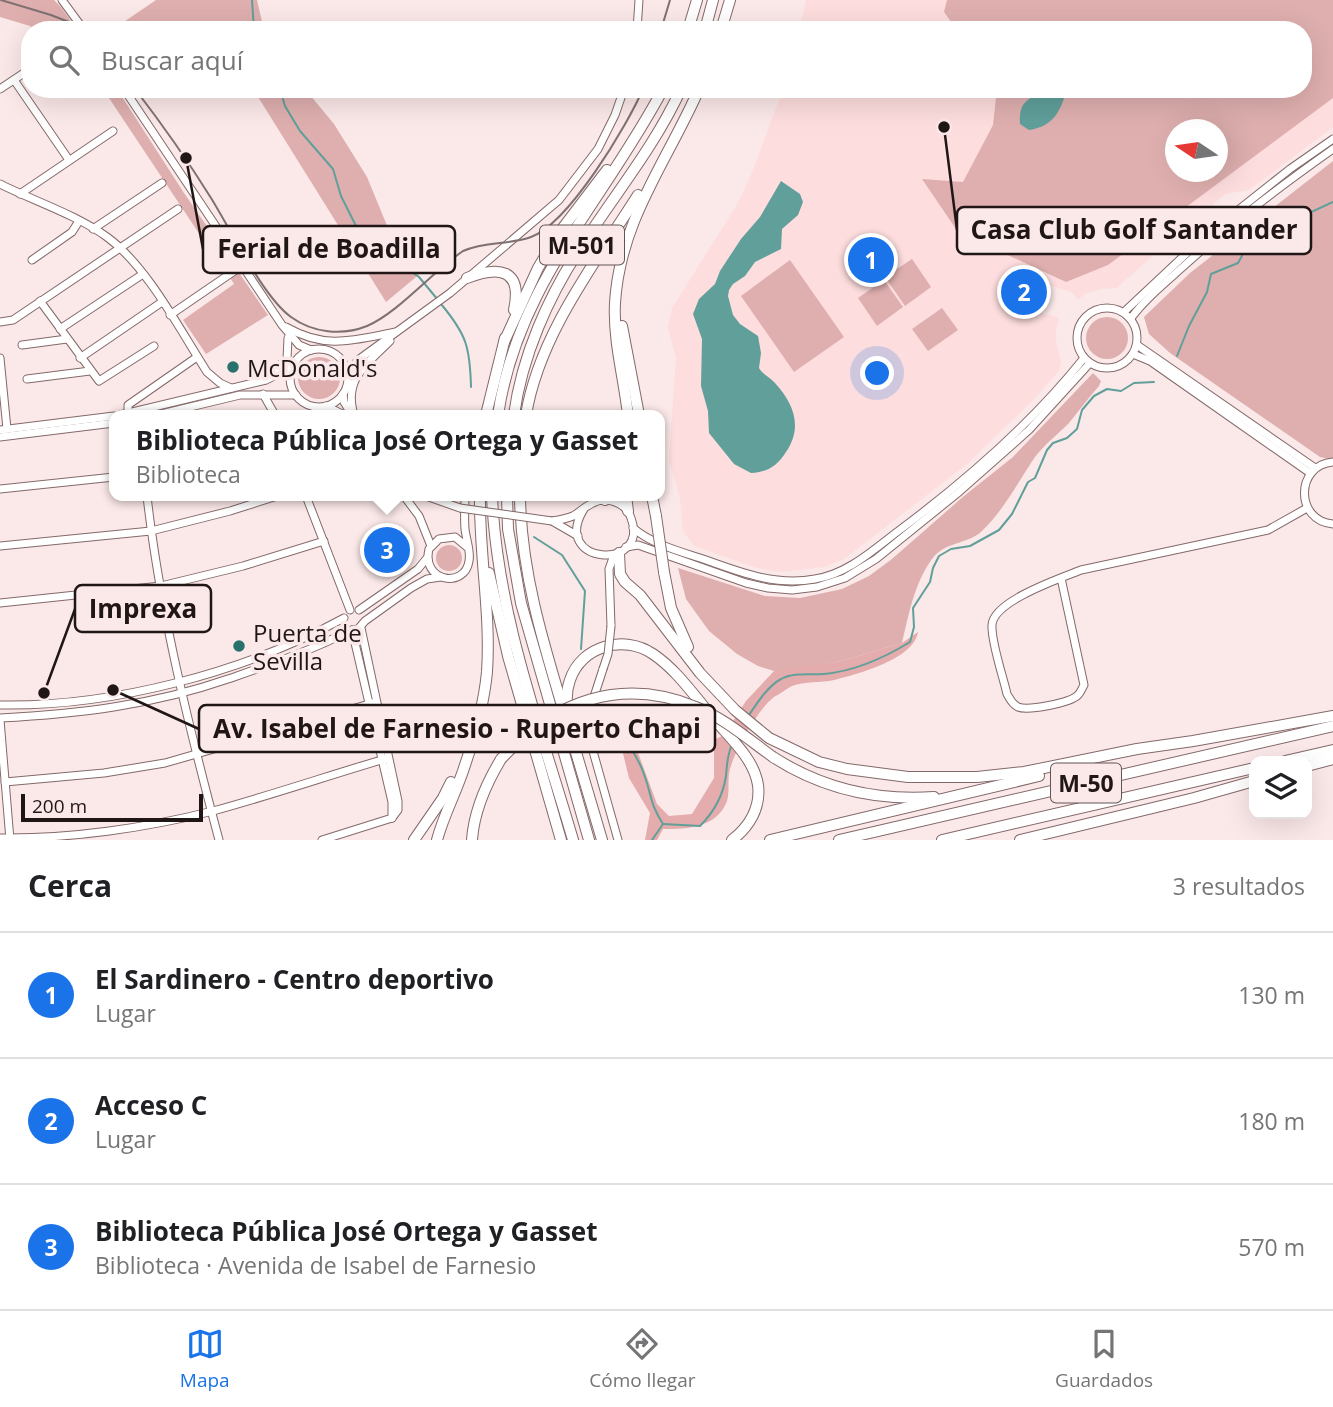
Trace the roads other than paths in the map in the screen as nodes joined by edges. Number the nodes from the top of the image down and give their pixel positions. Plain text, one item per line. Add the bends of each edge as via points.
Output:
1 (639, 0) edge
2 (698, 0) edge
3 (713, 0) edge
4 (730, 0) edge
5 (65, 1) edge
6 (78, 21) edge
7 (638, 21) edge
8 (691, 21) edge
9 (707, 21) edge
10 (724, 21) edge
11 (21, 75) edge
12 (14, 79) junction
13 (0, 89) edge
14 (21, 89) edge
15 (27, 98) edge
16 (130, 98) edge
17 (621, 98) edge
18 (658, 98) edge
19 (676, 98) edge
20 (694, 98) edge
21 (113, 131) dead end
22 (1333, 139) edge
23 (669, 147) junction
24 (629, 148) junction
25 (1333, 149) edge
26 (69, 160) junction
27 (162, 183) dead end
28 (0, 184) edge
29 (20, 194) junction
30 (178, 209) dead end
31 (79, 221) junction
32 (93, 229) junction
33 (121, 248) junction
34 (32, 260) dead end
35 (243, 265) junction
36 (620, 267) junction
37 (143, 274) junction
38 (467, 278) junction
39 (40, 301) junction
40 (162, 302) junction
41 (1124, 312) junction
42 (170, 315) junction
43 (1131, 318) junction
44 (0, 322) edge
45 (282, 325) junction
46 (60, 329) junction
47 (400, 331) junction
48 (288, 338) junction
49 (67, 339) junction
50 (504, 342) junction
51 (22, 345) dead end
52 (1137, 345) junction
53 (154, 346) dead end
54 (311, 350) junction
55 (368, 352) junction
56 (1133, 354) junction
57 (336, 355) junction
58 (197, 357) junction
59 (0, 358) edge
60 (80, 358) junction
61 (1087, 360) junction
62 (294, 364) junction
63 (90, 371) junction
64 (207, 372) junction
65 (348, 375) junction
66 (27, 379) dead end
67 (210, 381) junction
68 (255, 382) junction
69 (227, 389) junction
70 (343, 393) junction
71 (208, 394) junction
72 (263, 394) junction
73 (276, 394) junction
74 (296, 395) junction
75 (326, 406) junction
76 (126, 410) edge
77 (141, 410) edge
78 (177, 410) edge
79 (273, 410) edge
80 (274, 410) edge
81 (334, 410) edge
82 (350, 410) edge
83 (352, 410) edge
84 (487, 410) edge
85 (499, 410) edge
86 (515, 410) edge
87 (527, 410) edge
88 (627, 410) edge
89 (638, 410) edge
90 (109, 417) edge
91 (109, 424) edge
92 (3, 430) edge
93 (0, 437) edge
94 (1333, 462) edge
95 (1312, 470) junction
96 (109, 478) edge
97 (0, 489) edge
98 (148, 501) edge
99 (261, 501) edge
100 (308, 501) edge
101 (408, 501) edge
102 (440, 501) edge
103 (465, 501) edge
104 (480, 501) edge
105 (480, 501) edge
106 (492, 501) edge
107 (508, 501) edge
108 (520, 501) edge
109 (598, 501) edge
110 (613, 501) edge
111 (627, 501) edge
112 (654, 501) edge
113 (1307, 508) junction
114 (584, 509) junction
115 (628, 511) junction
116 (552, 521) junction
117 (1333, 524) edge
118 (633, 528) junction
119 (151, 531) junction
120 (578, 536) junction
121 (324, 541) junction
122 (0, 546) edge
123 (431, 546) junction
124 (467, 547) junction
125 (620, 552) junction
126 (596, 555) junction
127 (428, 557) junction
128 (441, 577) junction
129 (1061, 578) junction
130 (608, 581) junction
131 (160, 586) junction
132 (0, 603) edge
133 (354, 610) junction
134 (344, 618) junction
135 (357, 627) junction
136 (181, 682) junction
137 (712, 685) junction
138 (183, 694) junction
139 (372, 703) junction
140 (0, 705) edge
141 (1333, 716) edge
142 (0, 719) edge
143 (1333, 726) edge
144 (569, 728) junction
145 (473, 735) junction
146 (1178, 744) junction
147 (1333, 750) edge
148 (198, 755) junction
149 (1307, 756) edge
150 (385, 759) junction
151 (1333, 759) edge
152 (1312, 765) edge
153 (1249, 769) edge
154 (5, 782) junction
155 (1249, 782) edge
156 (966, 793) junction
157 (212, 811) junction
158 (0, 838) edge
159 (10, 839) edge
160 (219, 840) edge
161 (322, 840) edge
162 (414, 840) edge
163 (437, 840) edge
164 (472, 840) edge
165 (561, 840) edge
166 (573, 840) edge
167 (589, 840) edge
168 (602, 840) edge
169 (618, 840) edge
170 (732, 840) edge
171 (771, 840) edge
172 (839, 840) edge
173 (942, 840) edge
174 (1020, 840) edge

1 - 7 street
2 - 8 highway
3 - 9 highway
4 - 10 highway
5 - 6 street
11 - 12 street
12 - 13 street
12 - 14 street
15 - 26 street
16 - 35 street
17 - 38 street via 598,149 559,200
18 - 24 highway, M-501
19 - 86 highway, M-501 via 652,144 558,284 540,322
20 - 23 highway
21 - 26 street
22 - 41 street via 1203,239
23 - 36 highway via 635,215
23 - 87 highway via 556,327 538,365
24 - 50 highway via 589,191 559,233
24 - 85 highway, M-501 via 546,275 513,353
25 - 43 street via 1209,243
26 - 29 street
27 - 32 street
28 - 29 street
29 - 31 street
30 - 33 street
31 - 32 street
31 - 34 street via 72,232
32 - 33 street
33 - 37 street
33 - 39 street
35 - 42 street
35 - 45 street
36 - 88 highway via 615,304
36 - 89 highway via 621,323
37 - 40 street
37 - 46 street
38 - 47 street
38 - 50 highway via 497,270 515,285 516,299
39 - 44 street via 13,320
39 - 46 street
40 - 42 street
40 - 60 street
41 - 43 street
41 - 61 street via 1099,308 1082,320 1077,338
42 - 58 street
43 - 52 street
45 - 47 street via 303,337 331,342
45 - 48 street
45 - 54 street via 299,345
46 - 49 street
47 - 55 street
47 - 83 street via 356,376 350,397
48 - 62 street
48 - 68 street via 284,363
49 - 51 street
49 - 60 street
50 - 84 highway
52 - 56 street
52 - 95 street
53 - 63 street via 101,381
54 - 57 street via 324,349
54 - 62 street
55 - 57 street via 354,357
55 - 65 street
56 - 61 street via 1112,368
56 - 95 street
57 - 65 street
58 - 64 street
58 - 76 street
59 - 92 street
60 - 63 street
61 - 118 street via 965,477 843,571 818,579 770,580 681,552 643,537
61 - 125 street via 1029,430 876,559 845,578 817,587 768,588 638,545
62 - 68 street
62 - 74 street via 290,381
63 - 66 street
64 - 67 street
64 - 69 street
65 - 70 street
67 - 69 street
67 - 71 street
68 - 69 street
69 - 71 street
70 - 75 street
70 - 82 street
71 - 77 street
72 - 73 street
72 - 78 street via 226,397
72 - 79 street
73 - 74 street
73 - 80 street
74 - 75 street via 306,404
75 - 81 street
90 - 92 street
91 - 93 street
94 - 95 street
95 - 113 street via 1304,483
96 - 97 street
98 - 119 street
99 - 119 street
100 - 121 street
101 - 123 street
102 - 116 street, bridge
103 - 124 street
104 - 145 highway via 486,671
105 - 165 highway via 490,583
106 - 166 highway via 498,569 507,609
107 - 167 highway via 508,529 521,603
108 - 144 highway via 529,582
109 - 114 street
110 - 115 street
111 - 115 highway
112 - 137 highway, bridge via 671,608 680,634
113 - 117 street via 1319,520
113 - 129 street via 1268,530
114 - 116 street
114 - 120 street
115 - 118 street
116 - 120 street
118 - 125 street
119 - 122 street
119 - 131 street
120 - 126 street
121 - 131 street
121 - 133 street
123 - 124 street via 450,536
123 - 127 street
124 - 128 street via 467,569 458,576
125 - 126 street
125 - 130 street via 610,562
125 - 137 highway via 625,582
126 - 130 street
127 - 128 street via 432,571
127 - 133 street via 418,569
128 - 135 street via 422,582
129 - 129 street via 1030,591 993,619 1007,694 1021,708 1070,699 1079,695 1084,685
130 - 169 street, bridge via 608,654 590,709 589,737
131 - 132 street
131 - 136 street
133 - 134 street
133 - 135 street via 363,614
134 - 135 street via 345,625
134 - 136 street via 265,654
135 - 138 street via 269,665
135 - 139 street
136 - 138 street
136 - 140 street via 90,700
137 - 146 highway via 769,738 819,762 874,773 977,777
138 - 142 street via 92,712
138 - 148 street
139 - 148 street
139 - 150 street
141 - 146 highway, M-50
142 - 154 street
143 - 172 highway, M-50
144 - 168 highway
144 - 170 highway, bridge via 566,696 578,665 600,648 618,643 650,651 666,663 754,771 757,807
145 - 162 highway via 443,798
145 - 163 highway
146 - 156 highway, M-50
147 - 149 highway
148 - 154 street via 104,774
148 - 157 street
150 - 157 street
150 - 161 street via 398,801 392,818
151 - 152 highway
153 - 173 highway, M-50
154 - 159 street
155 - 174 highway
156 - 164 highway, bridge via 905,797 847,791 814,780 697,707 657,695 626,693 593,698 558,712 524,735 501,759 482,794
156 - 171 highway, M-50
157 - 159 street via 112,830
157 - 160 street
158 - 159 street

